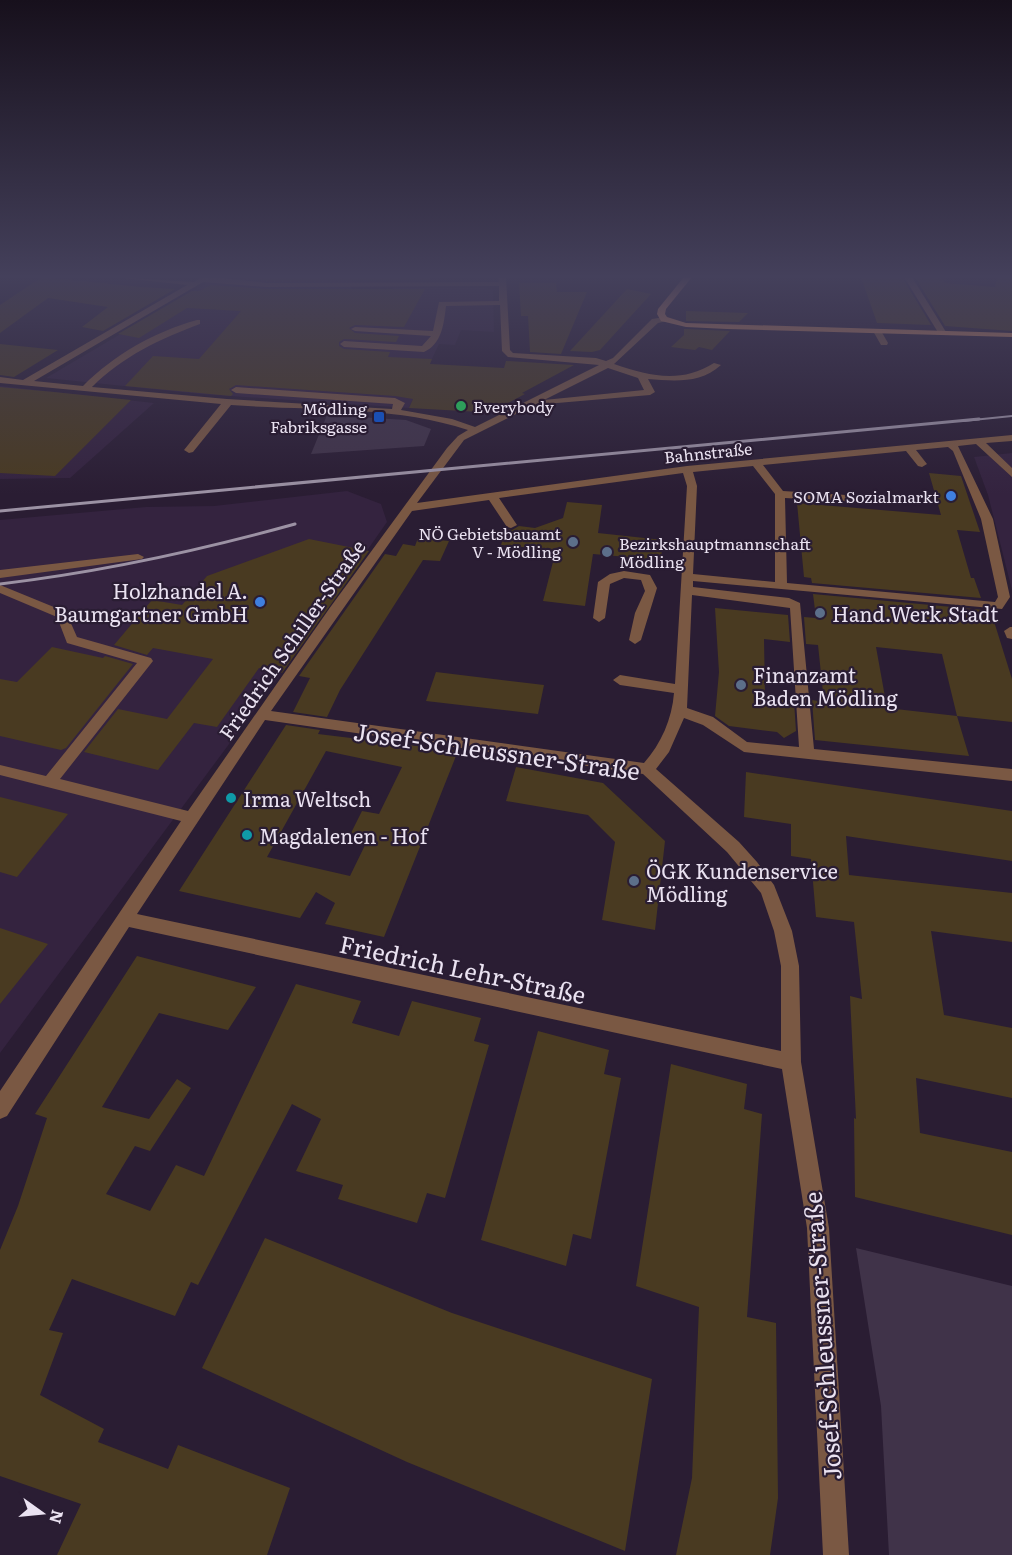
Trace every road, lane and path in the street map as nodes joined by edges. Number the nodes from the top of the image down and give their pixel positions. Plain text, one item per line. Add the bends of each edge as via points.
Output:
1 (81, 350) edge
2 (131, 350) edge
3 (508, 350) edge
4 (627, 350) edge
5 (606, 364) junction
6 (717, 365) dead end
7 (642, 376) junction
8 (0, 380) edge
9 (25, 382) junction
10 (86, 388) junction
11 (236, 390) dead end
12 (304, 394) junction
13 (228, 402) junction
14 (528, 404) junction
15 (296, 406) junction
16 (395, 413) junction
17 (476, 430) junction
18 (1012, 438) edge
19 (978, 441) junction
20 (950, 444) junction
21 (908, 447) junction
22 (189, 450) dead end
23 (756, 462) junction
24 (922, 464) dead end
25 (687, 469) junction
26 (1012, 474) edge
27 (780, 494) junction
28 (492, 495) junction
29 (893, 501) dead end
30 (408, 507) junction
31 (511, 525) dead end
32 (138, 557) dead end
33 (0, 574) edge
34 (685, 583) junction
35 (781, 586) junction
36 (0, 589) edge
37 (599, 618) dead end
38 (635, 639) dead end
39 (620, 680) dead end
40 (682, 690) junction
41 (680, 711) junction
42 (262, 715) junction
43 (807, 754) junction
44 (647, 769) junction
45 (0, 770) edge
46 (1012, 775) edge
47 (50, 782) junction
48 (192, 818) junction
49 (124, 918) junction
50 (791, 1062) junction
51 (0, 1110) edge
52 (836, 1555) edge

1 - 9 street
2 - 10 street
3 - 5 street via 517,356
4 - 5 street, Friedrich Schiller-Straße
5 - 7 street
5 - 14 street, Friedrich Schiller-Straße
6 - 7 street via 701,375 682,379
7 - 14 street via 650,392
8 - 9 street
9 - 10 street
10 - 13 street
11 - 12 street
12 - 15 street
12 - 16 street via 395,400 399,403
13 - 15 street
13 - 22 street
14 - 17 street, Friedrich Schiller-Straße
15 - 16 street
16 - 17 street via 427,416
17 - 30 street, Friedrich Schiller-Straße via 461,438
18 - 19 street, Bahnstraße
19 - 20 street, Bahnstraße
19 - 26 street
20 - 21 street, Bahnstraße
20 - 35 street via 957,450 987,519 1004,597 1001,604
21 - 23 street, Bahnstraße
21 - 24 street
23 - 25 street, Bahnstraße
23 - 27 street
25 - 28 street, Bahnstraße
25 - 34 street via 692,486
27 - 29 street
27 - 35 street
28 - 30 street, Bahnstraße
28 - 31 street
30 - 42 street, Friedrich Schiller-Straße
32 - 33 street
34 - 35 street
34 - 40 street
34 - 43 street via 796,606
36 - 47 street via 62,615 72,640 146,661
37 - 38 street via 604,582 615,575 646,578 652,588 651,597 643,608
39 - 40 street
40 - 41 street
41 - 43 street via 708,721 744,747
41 - 44 street via 662,752
42 - 44 street, Josef-Schleussner-Straße
42 - 48 street, Friedrich Schiller-Straße
43 - 46 street
44 - 50 street, Josef-Schleussner-Straße via 733,847 768,890 783,931 790,966
45 - 47 street
47 - 48 street
48 - 49 street, Friedrich Schiller-Straße
49 - 50 street, Friedrich Lehr-Straße
49 - 51 street, Friedrich Schiller-Straße
50 - 52 street, Josef-Schleussner-Straße via 818,1228

